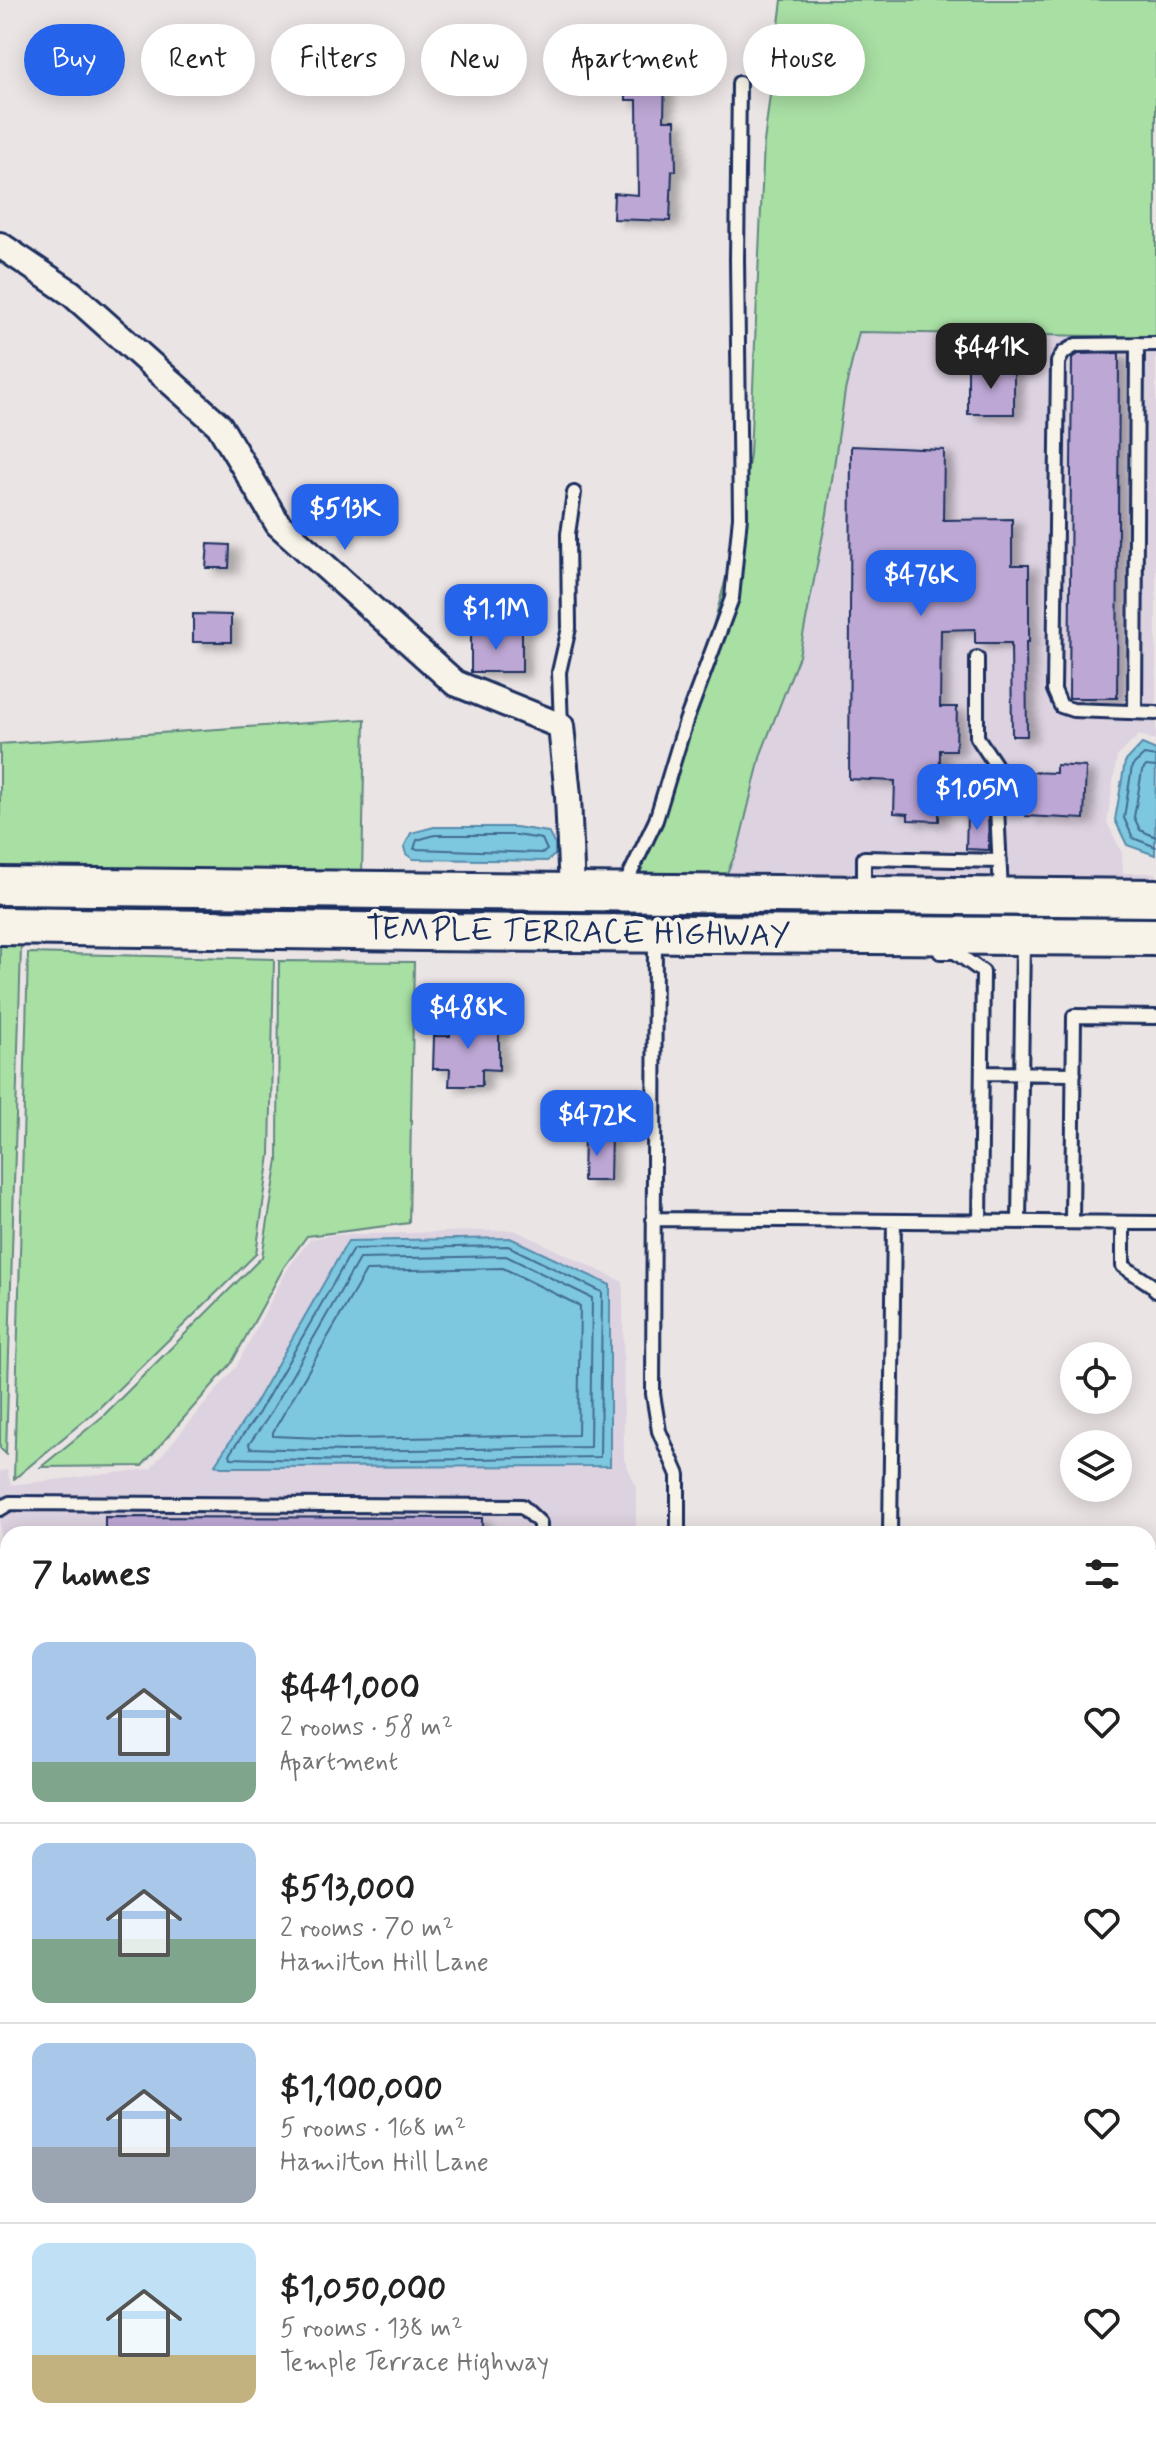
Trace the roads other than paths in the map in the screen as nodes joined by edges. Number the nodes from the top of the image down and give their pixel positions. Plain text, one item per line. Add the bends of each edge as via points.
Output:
1 (739, 83) dead end
2 (0, 245) edge
3 (1137, 344) junction
4 (1156, 344) edge
5 (574, 493) dead end
6 (977, 658) dead end
7 (1135, 712) junction
8 (1156, 713) edge
9 (561, 726) junction
10 (1000, 861) junction
11 (0, 886) edge
12 (372, 890) junction
13 (572, 892) junction
14 (621, 892) junction
15 (864, 895) junction
16 (1001, 897) junction
17 (1156, 898) edge
18 (0, 926) edge
19 (372, 931) junction
20 (655, 934) junction
21 (880, 936) junction
22 (1023, 937) junction
23 (1156, 937) edge
24 (1156, 1017) edge
25 (982, 1073) junction
26 (1021, 1074) junction
27 (1074, 1074) junction
28 (653, 1219) junction
29 (894, 1221) junction
30 (980, 1222) junction
31 (1019, 1222) junction
32 (1072, 1222) junction
33 (1123, 1223) junction
34 (1156, 1223) edge
35 (1156, 1291) edge
36 (0, 1509) edge
37 (540, 1526) edge
38 (678, 1526) edge
39 (890, 1526) edge

1 - 14 lane via 740,517 732,598 656,820
2 - 9 street via 71,293 219,425 278,524 455,683
3 - 4 lane
3 - 7 lane
3 - 7 lane via 1076,345 1058,362 1054,690 1061,706 1073,710
5 - 9 lane via 568,534 569,628 559,672
6 - 10 lane via 977,737 995,764
7 - 8 lane
9 - 13 street
10 - 15 lane via 864,858
10 - 16 lane
11 - 12 main road, TEMPLE TERRACE HIGHWAY
12 - 13 main road, TEMPLE TERRACE HIGHWAY
12 - 19 main road
13 - 14 main road, TEMPLE TERRACE HIGHWAY
14 - 15 main road, TEMPLE TERRACE HIGHWAY
15 - 16 main road, TEMPLE TERRACE HIGHWAY
16 - 17 main road, TEMPLE TERRACE HIGHWAY
18 - 19 main road, TEMPLE TERRACE HIGHWAY
19 - 20 main road, TEMPLE TERRACE HIGHWAY
20 - 21 main road, TEMPLE TERRACE HIGHWAY
20 - 28 lane
21 - 22 main road, TEMPLE TERRACE HIGHWAY
21 - 25 lane via 920,951 955,952 983,972
22 - 23 main road, TEMPLE TERRACE HIGHWAY
22 - 26 lane
24 - 27 lane via 1074,1016
25 - 26 lane
25 - 30 lane
26 - 27 lane
26 - 31 lane
27 - 32 lane
28 - 29 lane
28 - 38 lane via 653,1394 659,1431 678,1475
29 - 30 lane
29 - 39 lane
30 - 31 lane
31 - 32 lane
32 - 33 lane
33 - 34 lane
33 - 35 lane via 1123,1266
36 - 37 lane via 10,1503 522,1506

